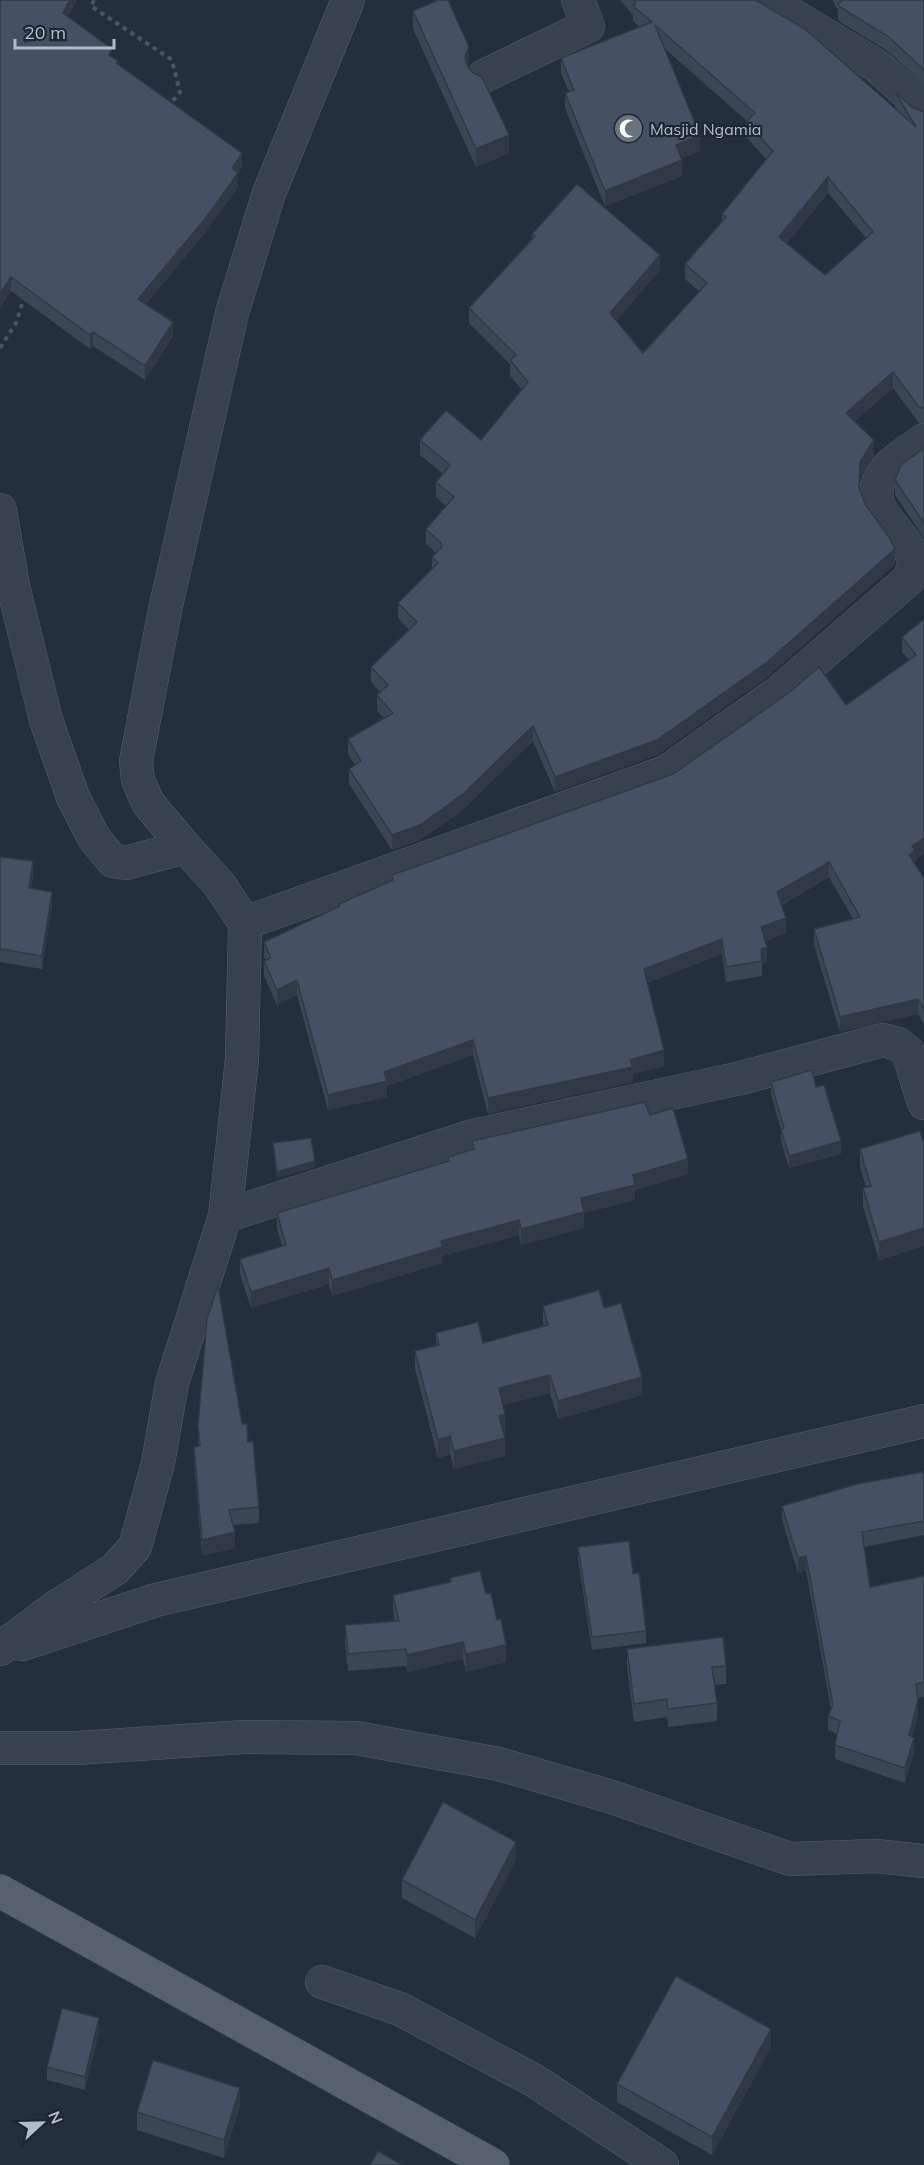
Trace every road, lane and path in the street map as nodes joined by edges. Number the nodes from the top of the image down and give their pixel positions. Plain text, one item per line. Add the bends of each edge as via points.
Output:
1 (94, 0) edge
2 (348, 0) edge
3 (578, 0) edge
4 (767, 0) edge
5 (484, 76) edge
6 (924, 108) edge
7 (165, 110) edge
8 (28, 289) edge
9 (0, 348) edge
10 (924, 440) edge
11 (0, 510) edge
12 (184, 847) junction
13 (245, 923) junction
14 (924, 1103) edge
15 (225, 1216) junction
16 (924, 1421) edge
17 (0, 1650) edge
18 (0, 1748) edge
19 (924, 1861) edge
20 (0, 1891) edge
21 (322, 1982) dead end
22 (493, 2165) edge
23 (662, 2165) edge

1 - 7 path via 91,6 172,60 180,93
2 - 12 street via 269,193 232,313 160,633 136,761 138,780 148,802
3 - 5 street via 588,26
4 - 6 street via 877,66
8 - 9 path via 16,323
10 - 13 street via 884,472 877,491 879,511 912,553 914,566 908,580 779,692 666,772
11 - 12 street via 13,586 46,720 73,797 94,838 113,861 126,863
12 - 13 street via 219,884
13 - 15 street via 243,1059
14 - 15 street via 908,1052 883,1040 741,1078 473,1136
15 - 17 street via 172,1383 158,1463 135,1547 115,1569
16 - 17 street via 156,1600
18 - 19 street via 77,1748 244,1737 356,1738 499,1764 612,1797 790,1859 876,1856
20 - 22 main road
21 - 23 street via 400,2009 535,2082

